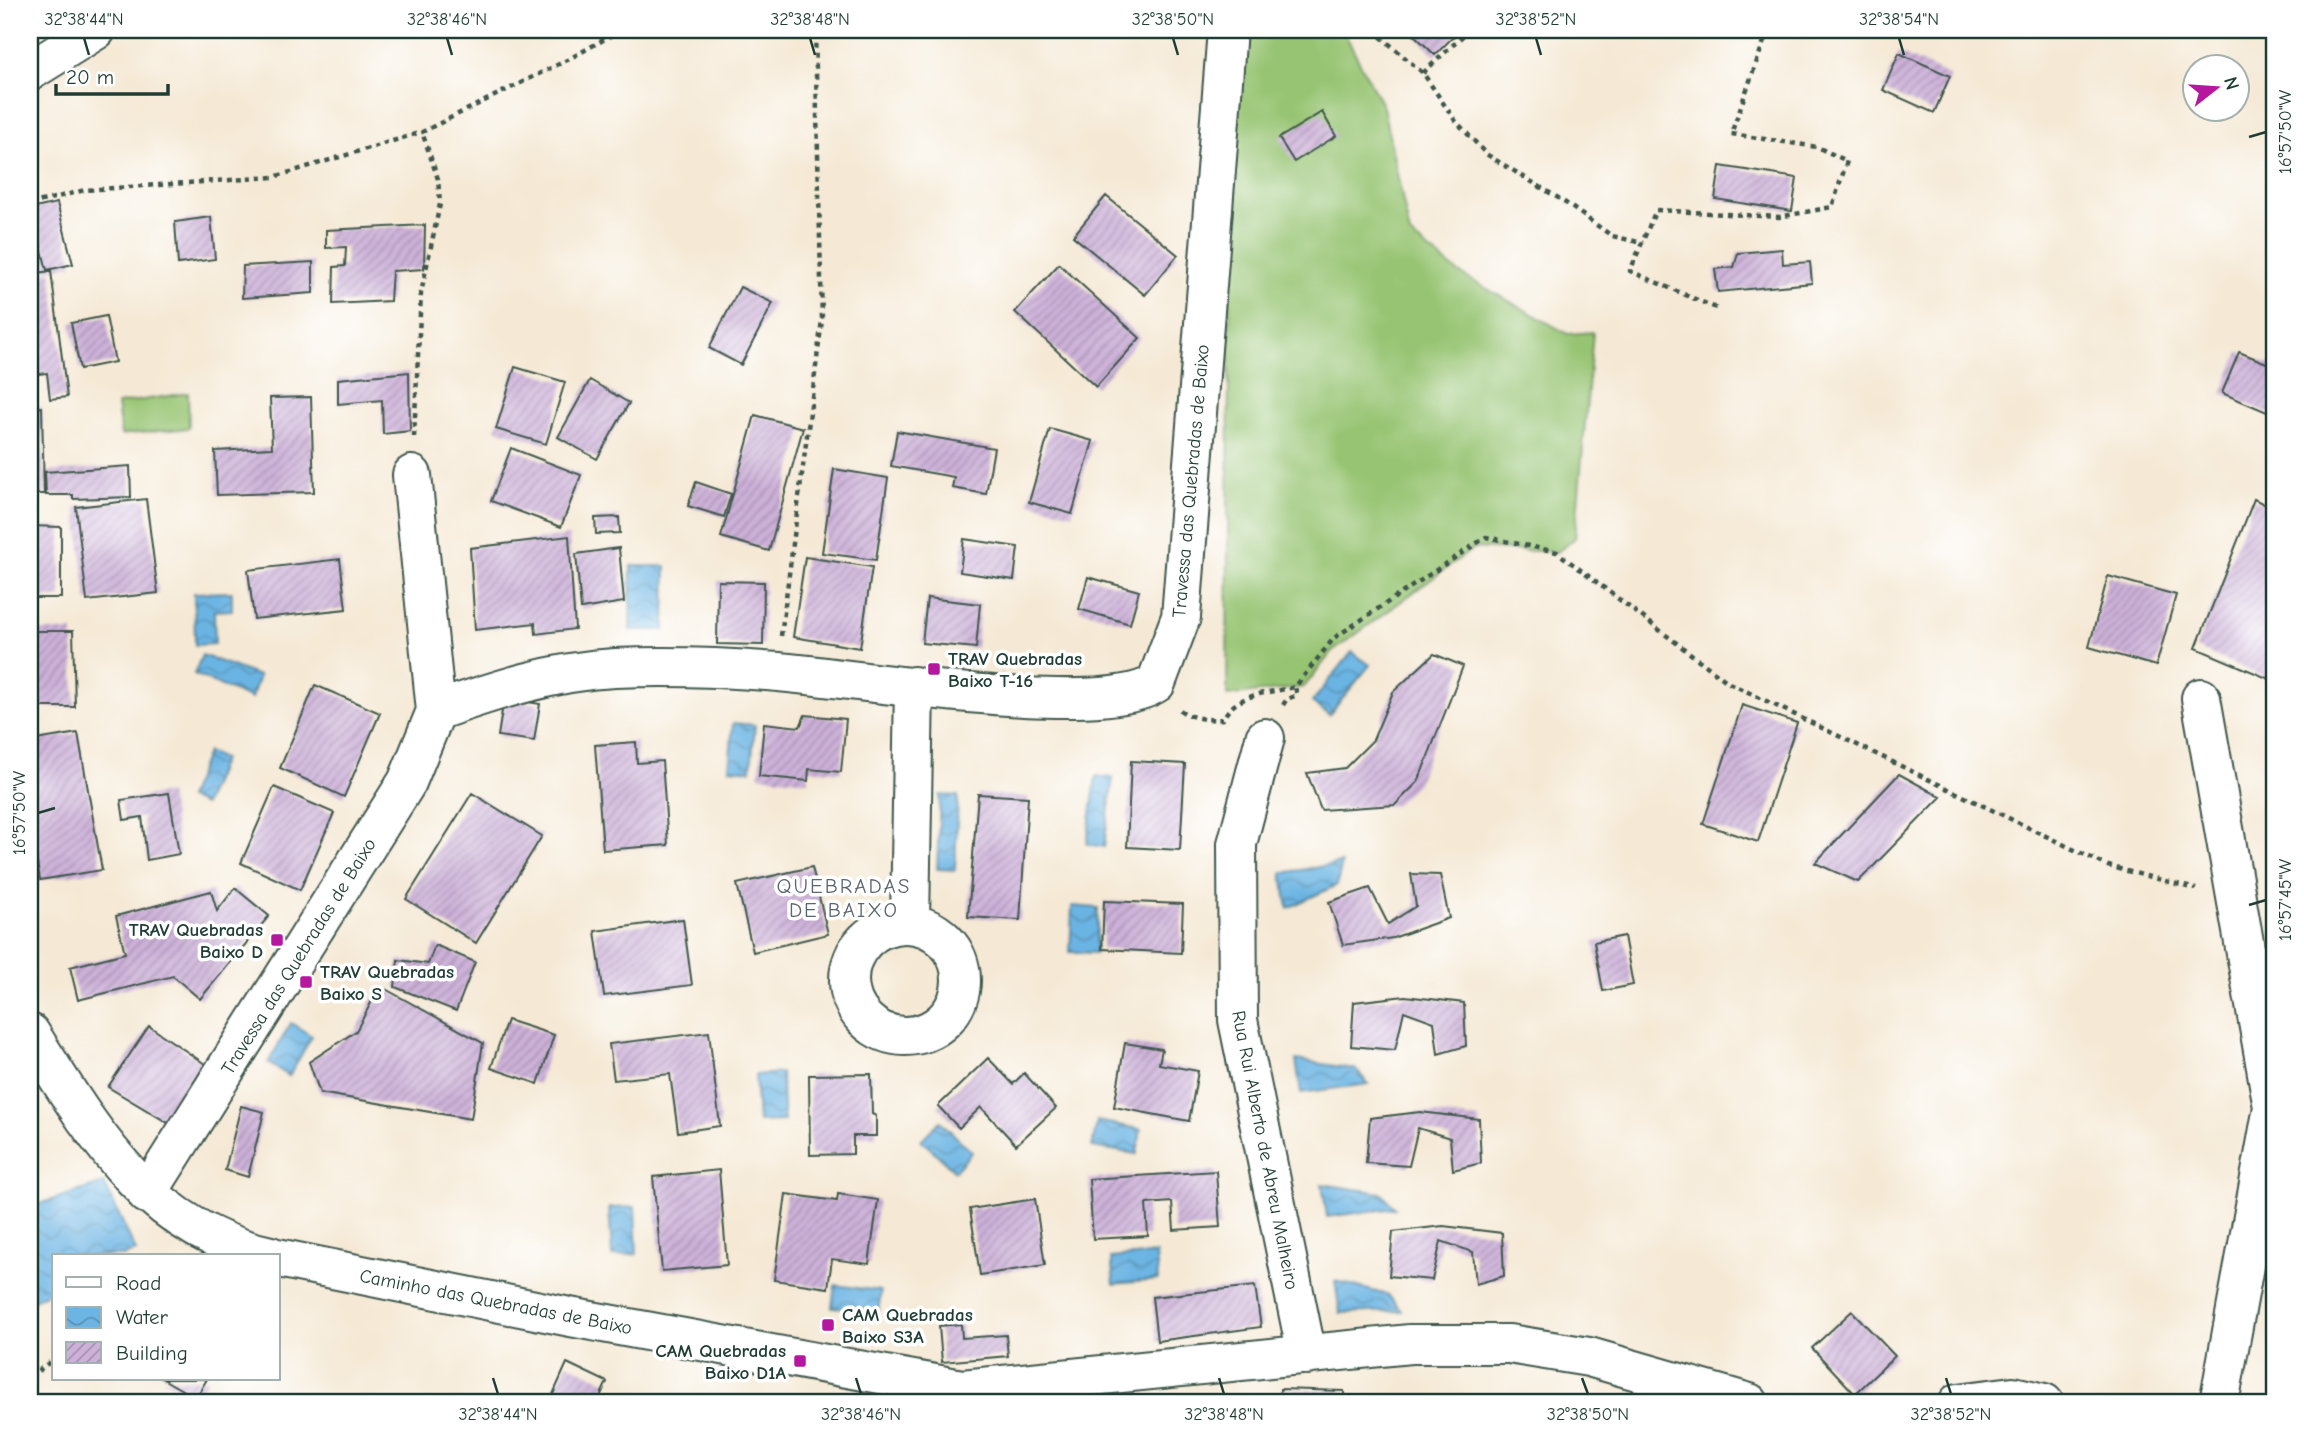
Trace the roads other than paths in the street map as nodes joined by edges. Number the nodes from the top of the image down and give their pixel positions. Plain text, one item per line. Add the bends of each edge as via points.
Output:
1 (96, 30) edge
2 (1227, 30) edge
3 (30, 71) edge
4 (412, 475) road end
5 (914, 686) junction
6 (2201, 698) dead end
7 (436, 711) junction
8 (1265, 738) road end
9 (910, 923) dead end
10 (30, 1033) edge
11 (147, 1194) junction
12 (261, 1254) edge
13 (280, 1258) edge
14 (1307, 1354) junction
15 (1749, 1403) edge
16 (1958, 1403) edge
17 (2044, 1403) edge
18 (2219, 1403) edge

1 - 3 street
2 - 5 street, Travessa das Quebradas de Baixo via 1181,617 1156,683 1132,695 1096,698
4 - 7 street, Travessa das Quebradas de Baixo
5 - 7 street, Travessa das Quebradas de Baixo via 777,671 614,668 514,684
5 - 9 street
6 - 18 street via 2273,1107
7 - 11 street, Travessa das Quebradas de Baixo via 407,782
8 - 14 street, Rua Rui Alberto de Abreu Malheiro via 1237,844 1238,1020
10 - 11 street via 116,1162
11 - 12 street via 203,1235
13 - 14 street, Caminho das Quebradas de Baixo via 962,1389
14 - 15 street, Caminho das Quebradas de Baixo via 1410,1344 1509,1343 1588,1357
16 - 17 street via 2013,1396

